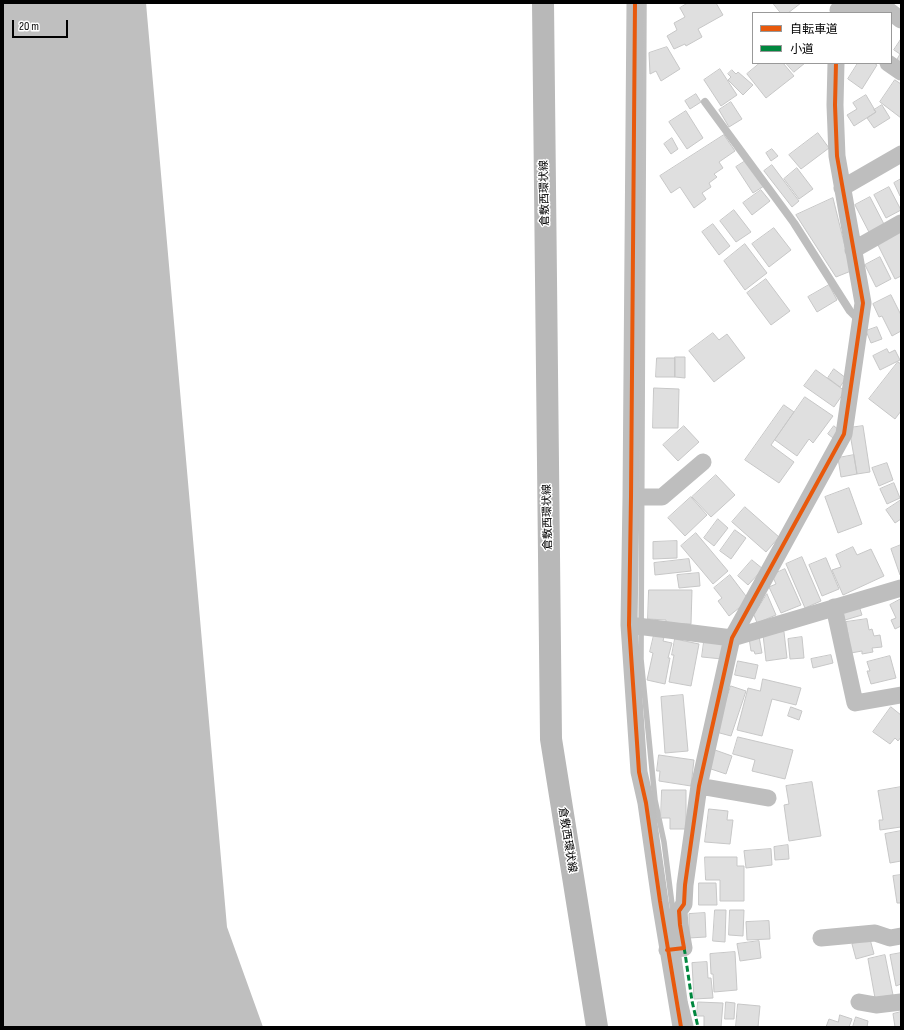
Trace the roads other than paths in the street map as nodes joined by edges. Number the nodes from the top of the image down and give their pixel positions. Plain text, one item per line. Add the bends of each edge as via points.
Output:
1 (543, 3) edge
2 (635, 3) edge
3 (838, 9) edge
4 (891, 12) edge
5 (892, 13) edge
6 (901, 20) edge
7 (836, 64) edge
8 (889, 64) edge
9 (901, 72) edge
10 (705, 102) dead end
11 (901, 154) edge
12 (842, 188) junction
13 (901, 223) edge
14 (854, 250) junction
15 (860, 321) junction
16 (703, 462) dead end
17 (638, 497) junction
18 (901, 588) edge
19 (834, 608) junction
20 (637, 625) junction
21 (732, 638) junction
22 (901, 695) edge
23 (699, 786) junction
24 (768, 798) dead end
25 (901, 936) edge
26 (821, 938) dead end
27 (673, 949) junction
28 (859, 1002) dead end
29 (901, 1002) edge
30 (597, 1027) edge
31 (681, 1027) edge

1 - 30 main road, 倉敷西環状線 via 551,739
2 - 17 street
3 - 4 street via 883,6
5 - 6 street
7 - 12 street via 837,156
8 - 9 street
10 - 15 lane via 794,223 850,311
11 - 12 street
12 - 14 street
13 - 14 street
14 - 15 street via 863,302
15 - 21 street via 844,434
16 - 17 street via 662,497
17 - 20 street
18 - 19 street
19 - 21 street
19 - 22 street via 855,703
20 - 21 street
20 - 27 street via 639,772
21 - 23 street
23 - 24 street
23 - 27 street via 684,904 679,911 684,948
25 - 26 street via 890,938 875,932
27 - 31 street
28 - 29 street via 876,1005

